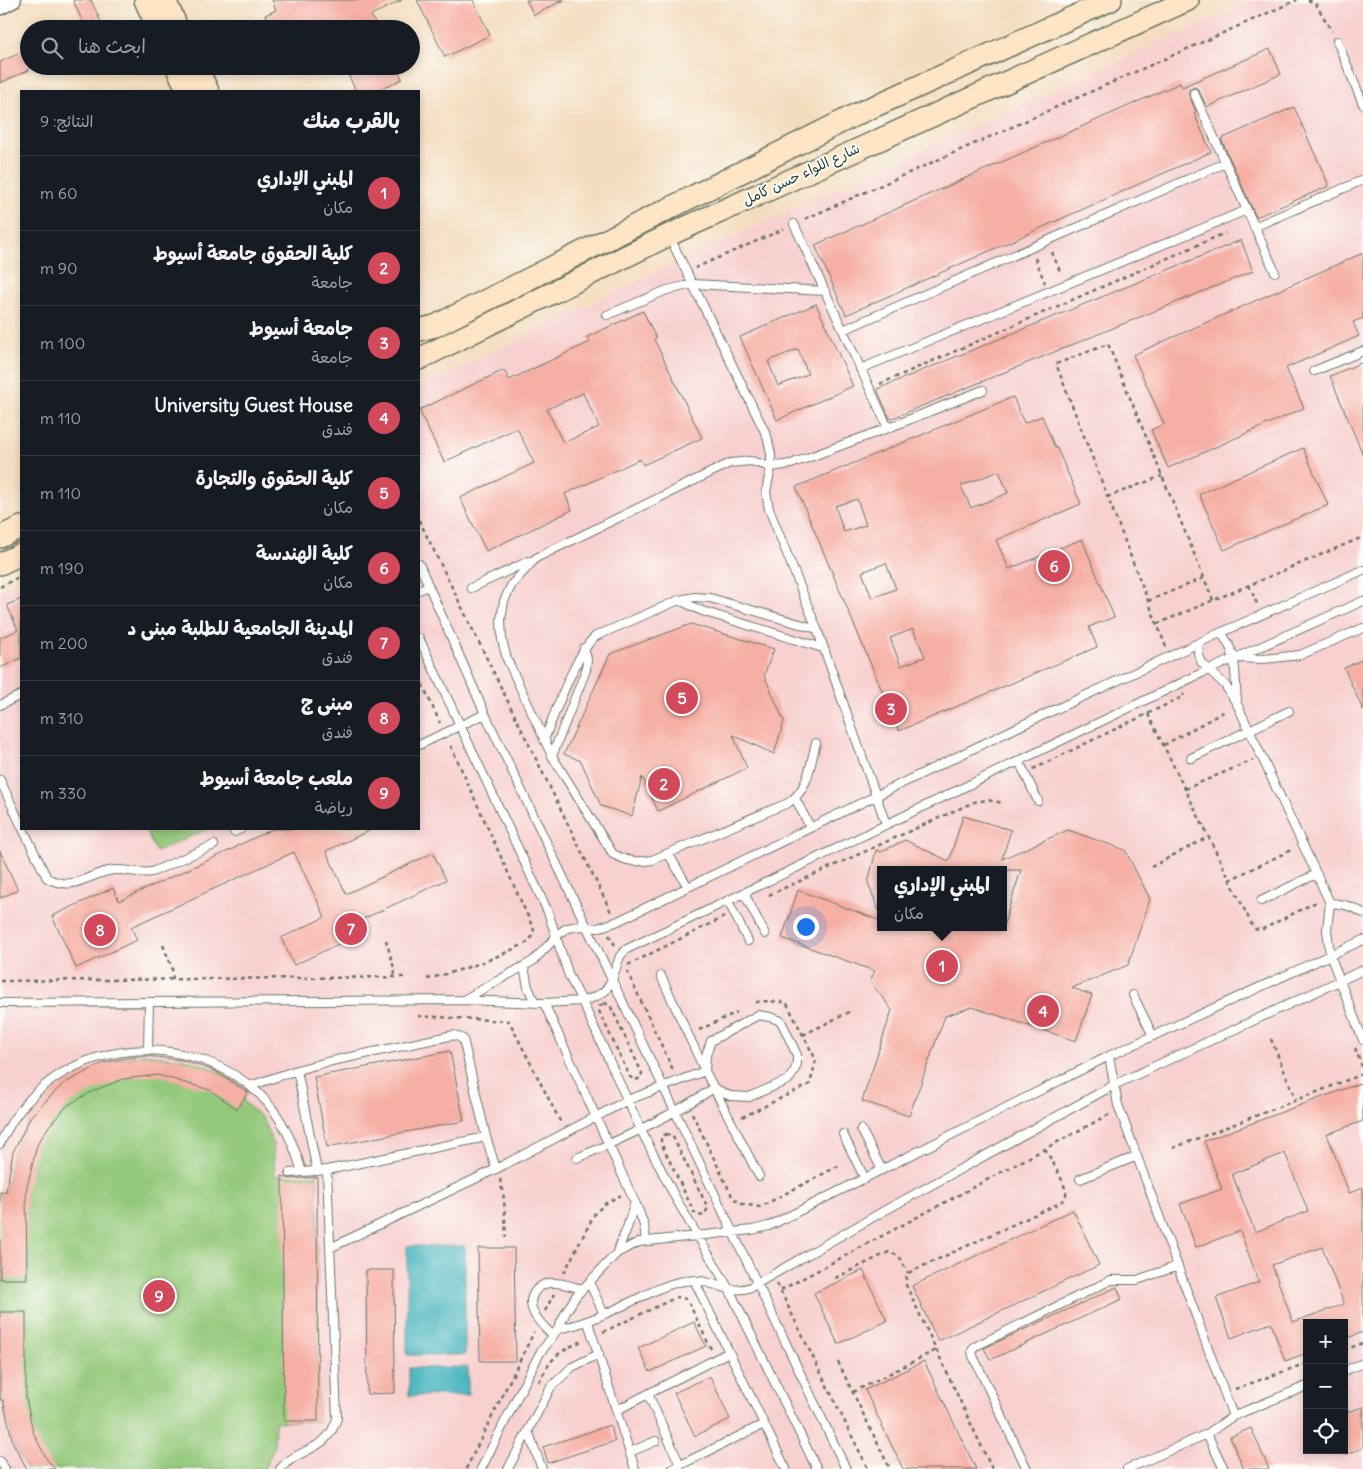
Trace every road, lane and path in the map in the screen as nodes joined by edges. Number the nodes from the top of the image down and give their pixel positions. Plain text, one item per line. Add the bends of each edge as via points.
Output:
1 (13, 0) edge
2 (145, 0) edge
3 (165, 0) edge
4 (1111, 0) edge
5 (1188, 0) edge
6 (1297, 0) edge
7 (1308, 0) edge
8 (0, 7) edge
9 (154, 20) edge
10 (174, 20) edge
11 (1337, 41) joint
12 (180, 75) edge
13 (200, 75) edge
14 (188, 90) edge
15 (208, 90) edge
16 (1194, 93) dead end
17 (1363, 104) edge
18 (857, 114) junction
19 (870, 143) junction
20 (1226, 163) junction
21 (1363, 180) edge
22 (1247, 210) junction
23 (794, 224) junction
24 (1254, 226) junction
25 (1225, 233) dead end
26 (668, 235) junction
27 (1047, 241) junction
28 (1030, 248) junction
29 (687, 272) junction
30 (1275, 272) dead end
31 (692, 284) junction
32 (1066, 284) junction
33 (825, 291) junction
34 (1049, 291) junction
35 (1073, 299) junction
36 (1056, 307) junction
37 (607, 315) dead end
38 (420, 330) edge
39 (843, 330) junction
40 (1363, 351) edge
41 (420, 359) edge
42 (860, 368) junction
43 (1314, 372) dead end
44 (870, 389) junction
45 (983, 390) dead end
46 (888, 428) junction
47 (771, 467) junction
48 (1162, 476) junction
49 (1107, 497) junction
50 (420, 522) edge
51 (20, 527) edge
52 (0, 537) edge
53 (1363, 537) edge
54 (20, 554) edge
55 (536, 558) junction
56 (0, 564) edge
57 (420, 566) edge
58 (1363, 570) edge
59 (20, 577) edge
60 (1204, 578) junction
61 (1249, 585) junction
62 (428, 586) junction
63 (0, 587) edge
64 (471, 588) dead end
65 (420, 590) edge
66 (679, 600) junction
67 (1213, 600) junction
68 (1148, 601) junction
69 (1363, 601) edge
70 (1262, 615) junction
71 (1157, 624) junction
72 (1363, 628) edge
73 (817, 630) junction
74 (1220, 633) junction
75 (420, 640) edge
76 (1199, 643) junction
77 (584, 648) junction
78 (823, 648) junction
79 (1170, 656) junction
80 (1234, 658) junction
81 (1209, 670) junction
82 (420, 679) edge
83 (1178, 684) junction
84 (20, 695) edge
85 (1237, 704) junction
86 (0, 705) edge
87 (1289, 711) dead end
88 (485, 714) junction
89 (1148, 714) junction
90 (460, 726) junction
91 (1249, 730) junction
92 (445, 733) junction
93 (544, 740) junction
94 (816, 743) dead end
95 (420, 745) edge
96 (1164, 745) junction
97 (552, 756) junction
98 (1261, 756) junction
99 (1191, 758) dead end
100 (1019, 761) junction
101 (1025, 773) junction
102 (0, 780) edge
103 (1185, 789) junction
104 (876, 794) junction
105 (795, 798) junction
106 (1038, 801) dead end
107 (1003, 803) dead end
108 (20, 823) edge
109 (886, 824) junction
110 (810, 827) junction
111 (23, 830) edge
112 (1208, 837) junction
113 (1302, 844) junction
114 (214, 845) dead end
115 (668, 853) junction
116 (1152, 867) dead end
117 (1316, 874) junction
118 (1229, 880) junction
119 (688, 887) junction
120 (744, 893) junction
121 (1328, 900) junction
122 (728, 901) junction
123 (1261, 901) dead end
124 (750, 904) junction
125 (733, 912) junction
126 (1363, 913) edge
127 (616, 922) junction
128 (587, 927) junction
129 (765, 934) dead end
130 (557, 936) junction
131 (386, 940) dead end
132 (1363, 940) edge
133 (748, 941) dead end
134 (163, 945) dead end
135 (1330, 955) junction
136 (620, 956) junction
137 (524, 967) junction
138 (1363, 970) edge
139 (661, 976) dead end
140 (395, 977) junction
141 (404, 977) dead end
142 (427, 979) dead end
143 (173, 980) junction
144 (612, 980) junction
145 (1340, 980) junction
146 (0, 981) edge
147 (1133, 995) dead end
148 (464, 1000) junction
149 (582, 1001) junction
150 (149, 1002) junction
151 (0, 1003) edge
152 (535, 1003) junction
153 (544, 1003) junction
154 (751, 1006) dead end
155 (742, 1010) dead end
156 (849, 1012) dead end
157 (418, 1016) dead end
158 (804, 1034) junction
159 (689, 1035) junction
160 (1153, 1036) junction
161 (1271, 1039) dead end
162 (1363, 1040) edge
163 (148, 1049) junction
164 (1109, 1056) junction
165 (297, 1070) junction
166 (706, 1071) junction
167 (642, 1073) joint
168 (1363, 1074) edge
169 (678, 1080) junction
170 (1114, 1085) junction
171 (250, 1086) junction
172 (663, 1086) junction
173 (714, 1088) junction
174 (628, 1100) junction
175 (1296, 1100) junction
176 (1120, 1109) junction
177 (676, 1112) junction
178 (596, 1117) junction
179 (731, 1122) junction
180 (3, 1130) edge
181 (641, 1130) junction
182 (861, 1130) dead end
183 (565, 1133) junction
184 (843, 1134) dead end
185 (486, 1137) junction
186 (0, 1144) edge
187 (609, 1145) junction
188 (1173, 1148) dead end
189 (1045, 1149) junction
190 (1137, 1156) junction
191 (577, 1158) dead end
192 (496, 1169) junction
193 (327, 1170) junction
194 (882, 1170) junction
195 (317, 1171) junction
196 (290, 1172) dead end
197 (302, 1172) junction
198 (758, 1176) dead end
199 (865, 1178) junction
200 (1080, 1179) dead end
201 (635, 1202) junction
202 (707, 1206) joint
203 (733, 1231) junction
204 (698, 1235) junction
205 (506, 1237) dead end
206 (646, 1241) junction
207 (330, 1248) junction
208 (617, 1253) junction
209 (1178, 1266) junction
210 (908, 1273) junction
211 (773, 1275) junction
212 (835, 1278) dead end
213 (694, 1280) junction
214 (589, 1282) junction
215 (758, 1284) junction
216 (729, 1289) junction
217 (582, 1290) junction
218 (781, 1290) junction
219 (604, 1314) junction
220 (588, 1322) junction
221 (558, 1329) junction
222 (553, 1336) junction
223 (1363, 1343) edge
224 (1348, 1349) edge
225 (936, 1350) junction
226 (729, 1352) junction
227 (599, 1354) junction
228 (838, 1362) dead end
229 (1363, 1363) edge
230 (1304, 1364) edge
231 (1348, 1369) edge
232 (1303, 1388) edge
233 (853, 1392) junction
234 (1225, 1393) junction
235 (648, 1394) junction
236 (618, 1410) junction
237 (1233, 1416) junction
238 (764, 1424) junction
239 (528, 1431) junction
240 (1207, 1434) junction
241 (656, 1441) dead end
242 (630, 1452) junction
243 (0, 1461) edge
244 (680, 1465) junction
245 (5, 1469) edge
246 (280, 1469) edge
247 (481, 1469) edge
248 (508, 1469) edge
249 (542, 1469) edge
250 (635, 1469) edge
251 (672, 1469) edge
252 (786, 1469) edge
253 (817, 1469) edge
254 (846, 1469) edge
255 (868, 1469) edge
256 (890, 1469) edge
257 (992, 1469) edge
258 (1027, 1469) edge
259 (1127, 1469) edge
260 (1224, 1469) edge

1 - 8 street
2 - 9 main road
3 - 10 main road
4 - 18 main road, شارع اللواء حسن كامل
5 - 19 main road, شارع اللواء حسن كامل
6 - 23 path
7 - 11 path via 1315,3
11 - 17 lane
12 - 14 main road
13 - 15 main road
16 - 20 lane
18 - 19 main road
18 - 38 main road, شارع اللواء حسن كامل via 435,326
19 - 26 main road, شارع اللواء حسن كامل
20 - 22 lane
20 - 27 lane
21 - 24 lane
22 - 24 lane
22 - 32 lane
23 - 29 path
23 - 33 lane
24 - 30 lane
25 - 35 path
26 - 29 lane
26 - 41 main road, شارع اللواء حسن كامل
27 - 28 lane
27 - 32 path
28 - 34 path
28 - 39 lane
29 - 31 lane
31 - 33 lane
31 - 37 lane via 667,290
31 - 47 lane via 767,436
32 - 34 lane
32 - 35 path
33 - 39 lane
34 - 36 path
34 - 42 lane
35 - 36 path
36 - 44 path
39 - 42 lane
40 - 43 lane
42 - 44 lane
44 - 46 lane
45 - 46 lane
46 - 47 lane via 791,464
47 - 55 lane via 751,461 730,463
47 - 73 lane via 767,484 769,509
48 - 49 path
48 - 49 path via 1108,344 1056,364
48 - 60 path
49 - 68 path
50 - 127 path
51 - 52 main road
53 - 61 path
54 - 56 main road
55 - 64 lane
55 - 93 lane via 512,584 504,601 501,620 507,659
57 - 62 lane
58 - 70 lane
59 - 63 path
60 - 67 path
60 - 68 path
61 - 67 path
61 - 70 path
62 - 65 lane
62 - 88 lane
66 - 73 lane via 710,598
66 - 77 lane via 596,636
66 - 78 lane via 702,611
67 - 71 path
68 - 71 path
69 - 80 lane
70 - 74 lane
71 - 79 path
72 - 80 lane via 1300,655
73 - 78 lane
74 - 76 lane
74 - 80 lane via 1230,644
75 - 90 lane
76 - 79 lane
76 - 81 lane via 1199,658
77 - 93 lane
77 - 97 lane via 586,670
78 - 104 lane
79 - 104 lane
80 - 81 lane
80 - 85 lane
81 - 83 lane
81 - 85 lane
82 - 92 path
83 - 89 path via 1184,696
83 - 100 lane
84 - 86 lane
85 - 91 lane
85 - 96 path
87 - 91 lane
88 - 90 lane
88 - 128 lane
89 - 96 path
89 - 101 path
90 - 92 lane
90 - 130 lane
91 - 98 lane
91 - 99 lane
92 - 95 lane
92 - 142 path via 534,930 530,941 506,954
93 - 97 lane
94 - 105 lane via 804,788
96 - 103 path
97 - 115 lane via 613,854 643,862
98 - 103 path
98 - 113 lane
100 - 101 lane
100 - 109 lane
101 - 106 lane
102 - 108 lane
103 - 112 path
104 - 109 lane
104 - 110 lane
105 - 110 lane
105 - 115 lane
107 - 124 path via 974,802
109 - 120 lane
110 - 119 lane
111 - 114 lane via 47,878 67,884 112,870 152,872
112 - 116 path
112 - 118 path
113 - 117 lane
113 - 118 path
115 - 119 lane
117 - 121 lane
117 - 123 lane
118 - 121 path via 1256,930
119 - 127 lane
120 - 122 lane
120 - 124 lane
121 - 126 lane
121 - 135 lane
122 - 125 lane
122 - 136 lane
124 - 129 lane
125 - 133 lane
125 - 169 path via 625,967
127 - 128 lane via 602,927
127 - 136 path via 619,929 609,934
128 - 130 lane via 574,926
128 - 144 lane
130 - 137 lane via 542,954
130 - 149 lane via 564,963
131 - 140 path
132 - 135 lane
134 - 143 path
135 - 145 lane
135 - 160 lane
136 - 144 lane
137 - 148 lane
137 - 152 lane
138 - 145 lane
139 - 159 lane
140 - 141 path
140 - 143 path
143 - 146 path
144 - 149 lane via 600,994
144 - 172 lane
145 - 162 lane
145 - 170 lane
147 - 160 lane
148 - 150 lane
148 - 152 lane
149 - 153 lane
149 - 174 lane
150 - 151 lane
150 - 163 lane
152 - 153 lane
153 - 178 lane
154 - 158 path via 760,1001 786,1002
155 - 159 path
156 - 158 path
157 - 183 path via 509,1021
158 - 179 path via 816,1060 810,1084
159 - 166 lane
160 - 164 lane
161 - 175 path
163 - 171 lane via 184,1053 219,1066
163 - 180 lane via 111,1053 76,1066 45,1085
164 - 170 lane
164 - 194 lane
165 - 171 lane
165 - 185 lane via 459,1036 463,1039
165 - 195 lane
166 - 169 lane
166 - 173 lane
166 - 173 lane via 706,1055 711,1041 758,1015 781,1022 797,1055 797,1064 788,1080 749,1097 730,1096
167 - 167 path via 638,1080 630,1077 599,1011 601,1004 610,1005
168 - 175 path
169 - 172 lane
170 - 176 lane
170 - 211 lane
171 - 197 lane via 283,1125
172 - 174 lane
172 - 177 lane
173 - 177 lane
173 - 179 lane
174 - 178 lane
174 - 181 lane
175 - 188 path
176 - 189 path
176 - 190 lane
177 - 181 lane
177 - 203 lane
178 - 183 lane
178 - 187 lane
179 - 198 lane
180 - 186 lane
181 - 187 lane
181 - 204 lane
182 - 194 lane
183 - 192 lane
184 - 199 lane
185 - 192 lane
185 - 193 lane
187 - 191 lane
187 - 201 lane
189 - 210 path via 1064,1186 1064,1200
189 - 218 path
190 - 200 lane
190 - 209 lane
192 - 205 path via 503,1192
192 - 207 lane
193 - 195 lane
193 - 207 lane
194 - 199 lane
195 - 197 lane
196 - 197 lane
199 - 203 lane via 769,1226
201 - 206 lane
201 - 208 lane
202 - 202 path via 704,1215 698,1216 694,1212 661,1143 663,1135 672,1135
203 - 204 lane
203 - 215 lane
204 - 206 lane
204 - 216 lane
206 - 208 lane
207 - 246 lane via 337,1418 322,1444 295,1456
208 - 214 lane
209 - 234 lane
209 - 258 lane via 1137,1280 1111,1280 974,1347 973,1356
210 - 212 path via 899,1256 890,1252
210 - 225 path via 906,1285
211 - 215 lane
211 - 218 path
213 - 216 lane
213 - 219 lane via 666,1286
213 - 226 lane
214 - 217 lane
214 - 219 lane
215 - 216 lane via 744,1289
215 - 254 lane
216 - 253 lane
217 - 221 lane
217 - 222 lane via 554,1282 535,1292 531,1306 533,1314
218 - 255 path
219 - 220 lane
220 - 221 lane
220 - 227 lane
221 - 222 lane
222 - 247 lane via 530,1372
223 - 224 path
225 - 233 path
225 - 257 path
226 - 235 lane
226 - 238 lane
227 - 236 lane
227 - 239 lane via 580,1361 557,1380
228 - 233 path
229 - 231 lane
230 - 234 path
232 - 237 lane
233 - 256 path
234 - 237 lane
235 - 236 lane
235 - 244 lane
236 - 242 lane
237 - 240 lane
238 - 244 lane
238 - 252 lane
239 - 248 lane
239 - 249 lane
240 - 259 lane
240 - 260 lane
241 - 242 lane
242 - 250 lane
243 - 245 lane
244 - 251 lane

